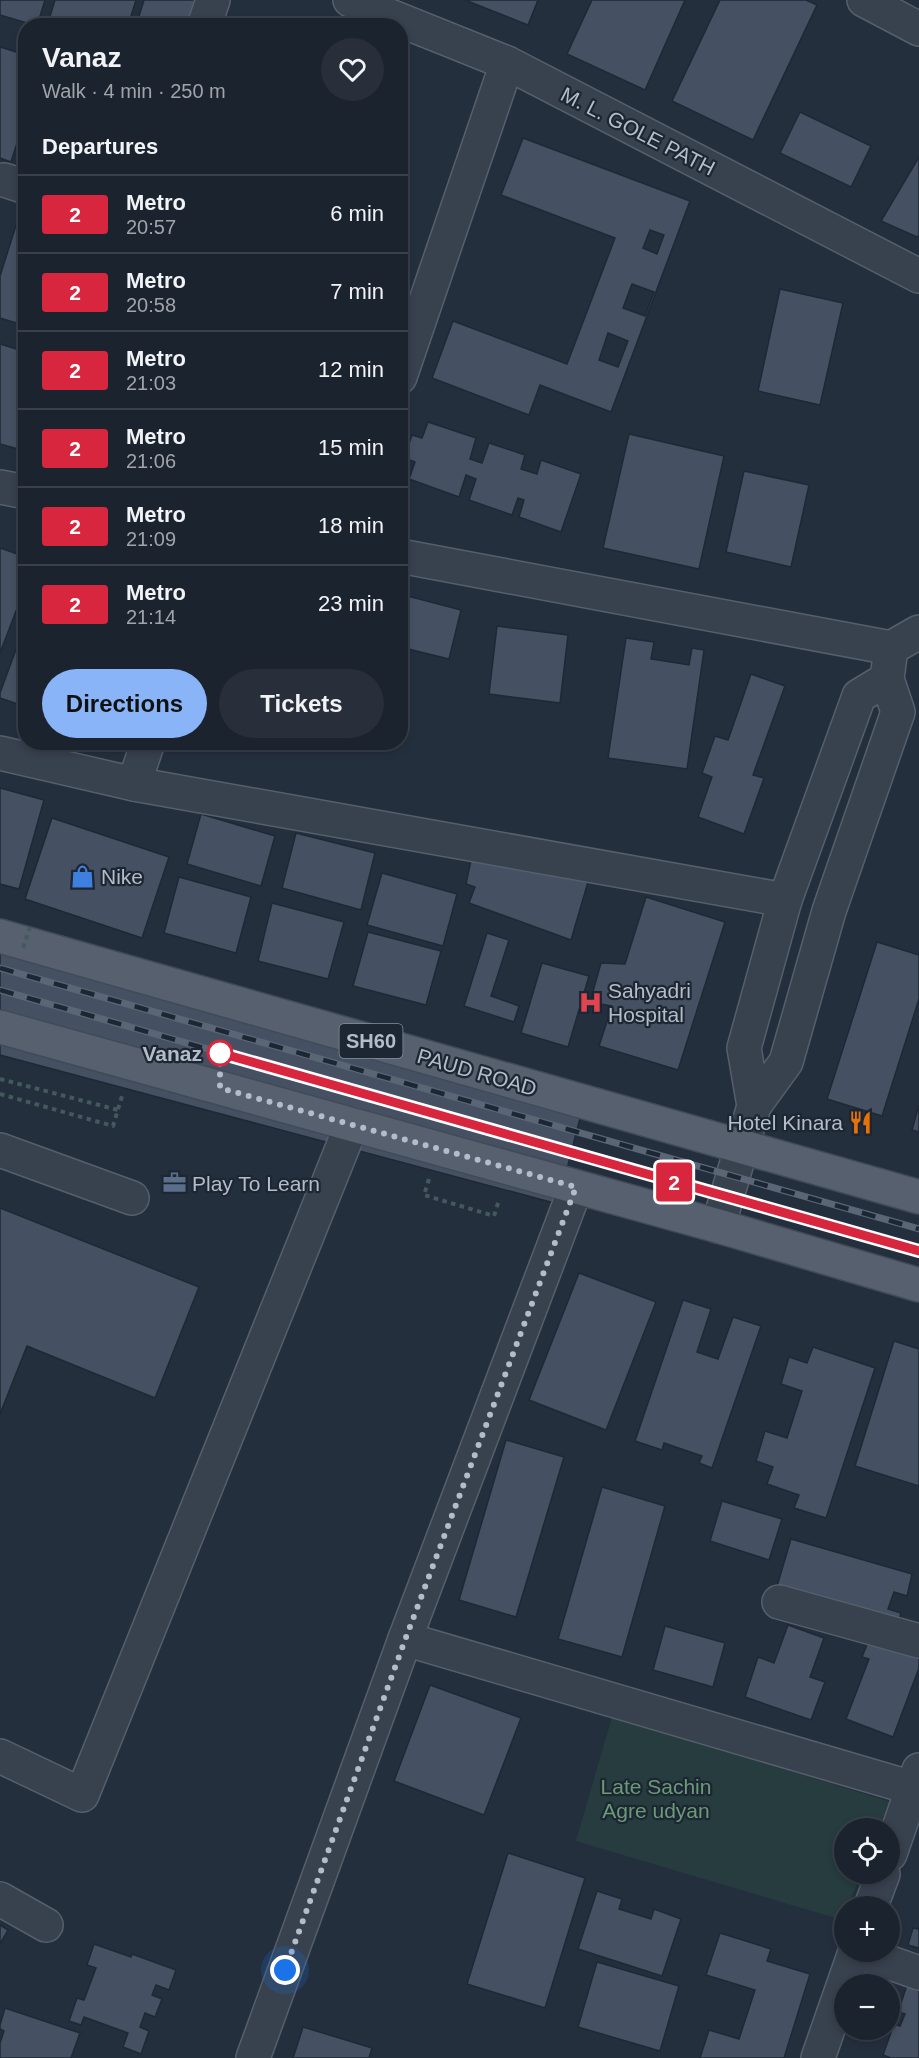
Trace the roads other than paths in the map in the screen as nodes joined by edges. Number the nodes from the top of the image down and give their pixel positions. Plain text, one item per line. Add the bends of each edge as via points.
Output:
1 (213, 0) edge
2 (350, 0) edge
3 (864, 0) edge
4 (382, 6) edge
5 (207, 18) edge
6 (919, 29) edge
7 (507, 63) junction
8 (919, 276) edge
9 (408, 354) edge
10 (0, 487) edge
11 (18, 490) edge
12 (408, 558) edge
13 (919, 632) edge
14 (889, 664) junction
15 (146, 750) edge
16 (0, 753) edge
17 (135, 784) junction
18 (785, 900) junction
19 (18, 937) edge
20 (0, 1027) edge
21 (754, 1106) junction
22 (352, 1124) junction
23 (741, 1146) junction
24 (0, 1150) edge
25 (576, 1187) junction
26 (919, 1197) edge
27 (132, 1198) dead end
28 (718, 1226) junction
29 (919, 1285) edge
30 (779, 1602) dead end
31 (405, 1640) junction
32 (919, 1641) edge
33 (0, 1756) edge
34 (917, 1783) edge
35 (900, 1828) edge
36 (0, 1899) edge
37 (46, 1925) dead end
38 (852, 1962) edge
39 (888, 1962) edge
40 (919, 1973) edge
41 (253, 2058) edge
42 (818, 2058) edge

1 - 5 street
2 - 4 street, M. L. GOLE PATH
3 - 6 street
4 - 7 street, M. L. GOLE PATH
7 - 8 street, M. L. GOLE PATH
7 - 9 street
10 - 11 street
12 - 14 street
13 - 14 street
14 - 18 street via 859,696
14 - 21 street via 898,712 829,911 786,1062
15 - 17 street
16 - 17 street
17 - 18 street
18 - 21 street via 744,1048
19 - 23 main road, PAUD ROAD / SH60
20 - 22 main road
21 - 23 street
22 - 25 main road
22 - 33 street via 82,1795
23 - 26 main road, PAUD ROAD / SH60
23 - 28 street
24 - 27 street
25 - 28 main road
25 - 31 street
28 - 29 main road
30 - 32 street
31 - 34 street
31 - 41 street
34 - 35 street
36 - 37 street
38 - 42 street
39 - 40 street

